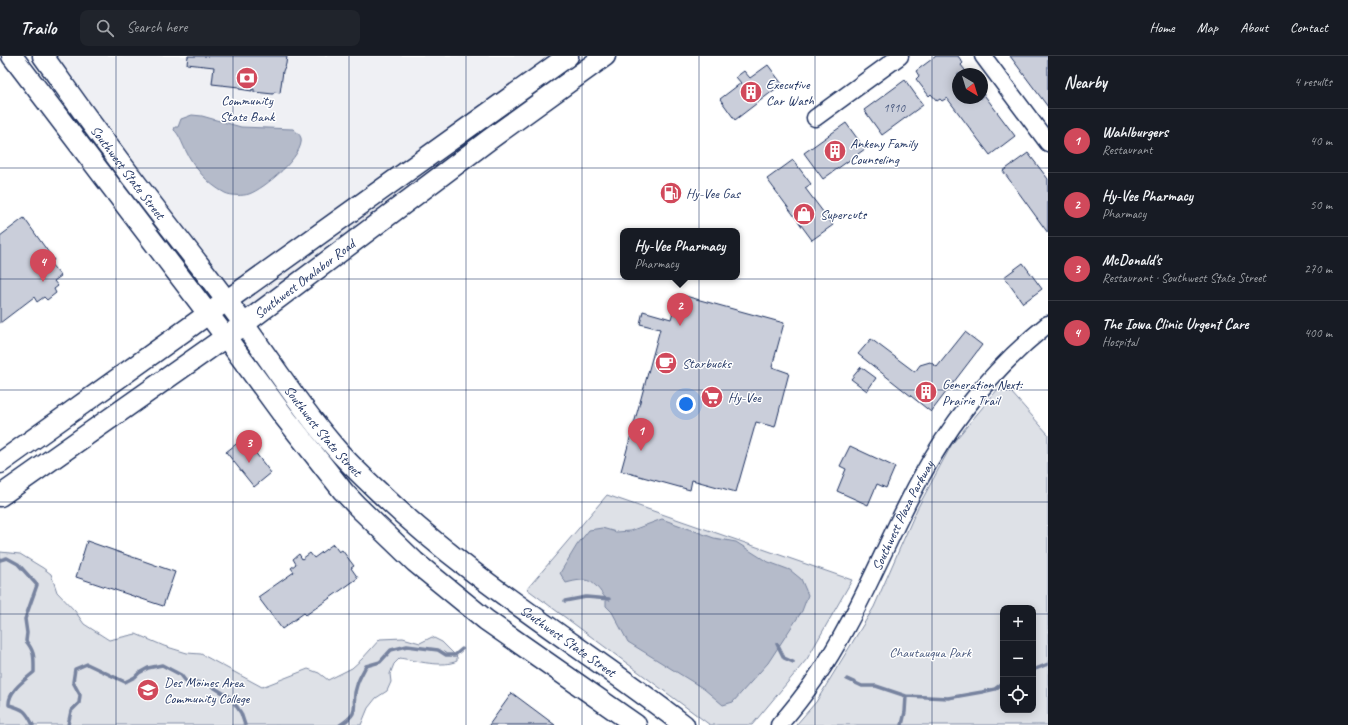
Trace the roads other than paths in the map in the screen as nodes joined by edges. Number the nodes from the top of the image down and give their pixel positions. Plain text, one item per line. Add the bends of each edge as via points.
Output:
1 (12, 56) edge
2 (43, 56) edge
3 (568, 56) edge
4 (605, 56) edge
5 (900, 56) edge
6 (983, 56) edge
7 (815, 118) dead end
8 (1048, 143) edge
9 (226, 301) junction
10 (207, 314) junction
11 (244, 324) junction
12 (1048, 324) edge
13 (225, 336) junction
14 (0, 463) edge
15 (0, 496) edge
16 (636, 725) edge
17 (684, 725) edge
18 (779, 725) edge

1 - 10 main road, Southwest State Street
2 - 9 main road, Southwest State Street via 110,150
3 - 9 main road, Southwest Oralabor Road
4 - 11 main road, Southwest Oralabor Road
5 - 7 street
6 - 8 street
9 - 10 main road, Southwest Oralabor Road
9 - 11 main road, Southwest State Street
10 - 13 main road, Southwest State Street
10 - 14 main road, Southwest Oralabor Road
11 - 13 main road, Southwest Oralabor Road
11 - 17 main road, Southwest State Street via 331,443 377,491 461,564 499,593
12 - 18 street, Southwest Plaza Parkway via 995,374 953,426 920,479 846,628 813,682
13 - 15 main road, Southwest Oralabor Road
13 - 16 main road, Southwest State Street via 282,415 343,491 396,544 486,620

